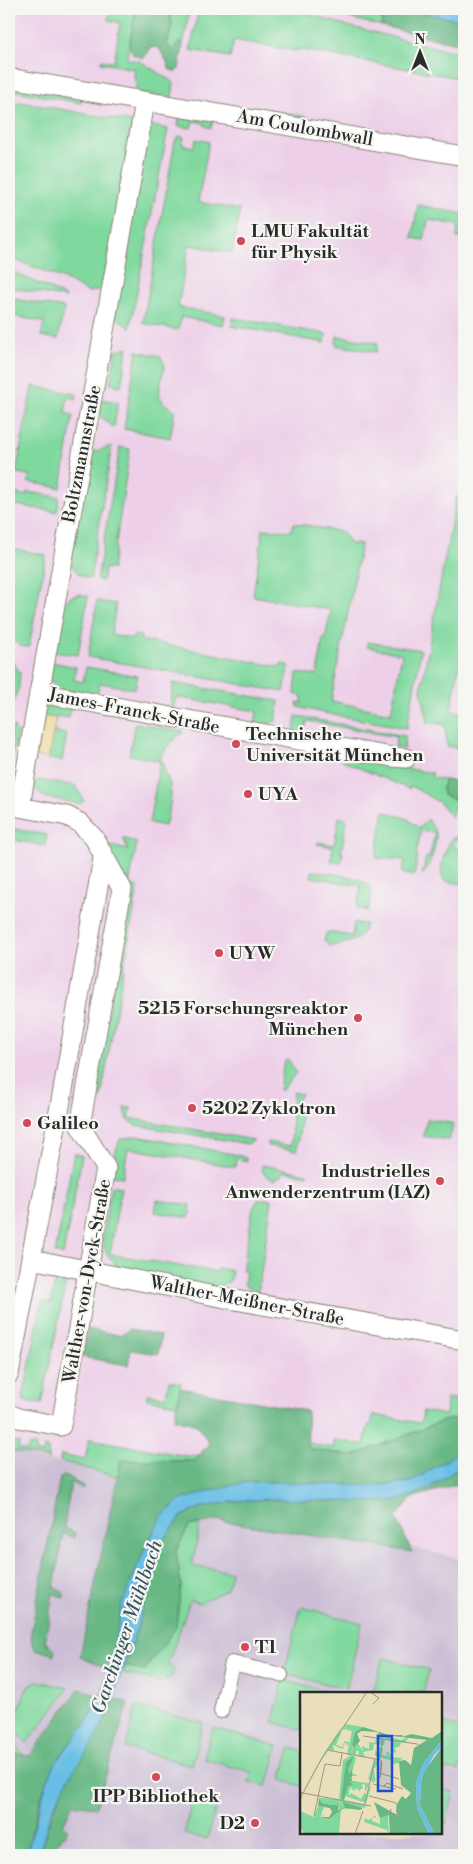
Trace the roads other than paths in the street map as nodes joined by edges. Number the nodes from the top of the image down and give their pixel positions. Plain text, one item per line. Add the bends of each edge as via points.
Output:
1 (9, 78) edge
2 (145, 102) junction
3 (464, 156) edge
4 (39, 693) junction
5 (406, 758) dead end
6 (14, 806) edge
7 (103, 858) junction
8 (31, 1259) junction
9 (88, 1271) junction
10 (464, 1340) edge
11 (9, 1374) edge
12 (9, 1414) edge
13 (281, 1675) dead end
14 (220, 1711) dead end

1 - 2 street, Am Coulombwall
2 - 3 street, Am Coulombwall
2 - 4 street, Boltzmannstraße
4 - 5 street, James-Franck-Straße
4 - 6 street, Boltzmannstraße
6 - 7 street, Walther-von-Dyck-Straße via 67,816 80,823 94,838
7 - 8 street
7 - 9 street, Walther-von-Dyck-Straße via 122,890 80,1126 106,1168
8 - 9 street, Walther-Meißner-Straße
8 - 11 street
9 - 10 street, Walther-Meißner-Straße
9 - 12 street, Walther-von-Dyck-Straße via 61,1426
13 - 14 street via 232,1662

